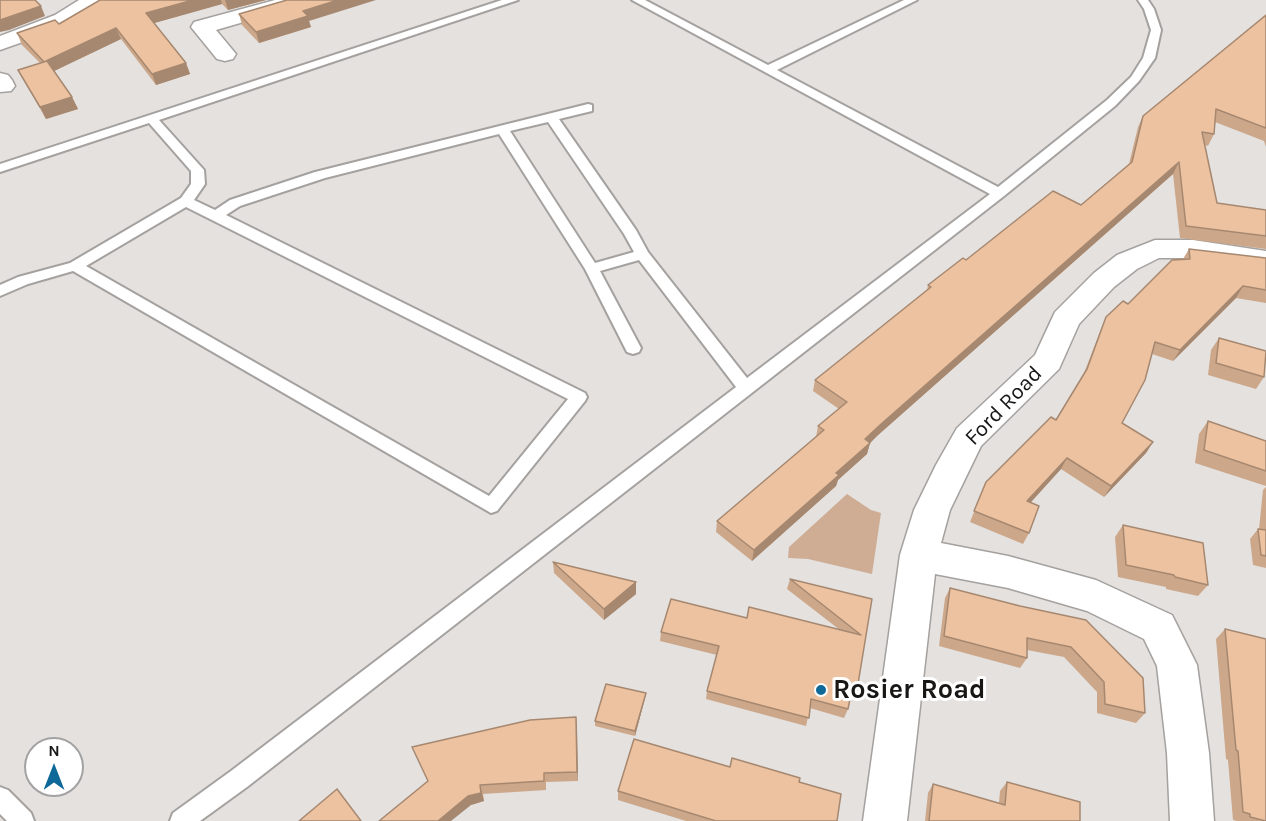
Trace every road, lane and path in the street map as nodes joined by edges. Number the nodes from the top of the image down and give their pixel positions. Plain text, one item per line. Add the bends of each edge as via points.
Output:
1 (93, 0) edge
2 (298, 0) edge
3 (513, 0) edge
4 (638, 0) edge
5 (912, 0) edge
6 (1143, 0) edge
7 (0, 43) edge
8 (225, 54) dead end
9 (766, 70) junction
10 (588, 108) dead end
11 (551, 117) junction
12 (151, 118) junction
13 (502, 129) junction
14 (0, 168) edge
15 (999, 193) junction
16 (186, 201) junction
17 (215, 216) junction
18 (642, 255) junction
19 (1266, 260) edge
20 (75, 266) junction
21 (592, 269) junction
22 (0, 291) edge
23 (633, 348) dead end
24 (746, 388) junction
25 (919, 555) junction
26 (0, 798) edge
27 (23, 821) edge
28 (182, 821) edge
29 (885, 821) edge
30 (1192, 821) edge

1 - 7 street via 63,20
2 - 8 street via 202,27
3 - 12 lane
4 - 9 lane
5 - 9 lane
6 - 15 lane via 1156,30 1149,58 1135,79
9 - 15 lane
10 - 11 lane
11 - 13 lane
11 - 18 lane
12 - 14 lane
12 - 16 lane via 197,170 198,184
13 - 17 lane via 320,175 235,203
13 - 21 lane
15 - 24 lane
16 - 17 lane
16 - 20 lane
17 - 20 lane via 579,397 491,506
18 - 21 lane
18 - 24 lane
19 - 25 street, Ford Road via 1193,249 1155,249 1127,262 1104,280 1066,320 1048,361 969,438 932,510
20 - 22 lane via 23,280
21 - 23 lane
24 - 28 lane
25 - 29 street, Ford Road
25 - 30 street via 1008,572 1096,597 1158,627 1177,665
26 - 27 lane

